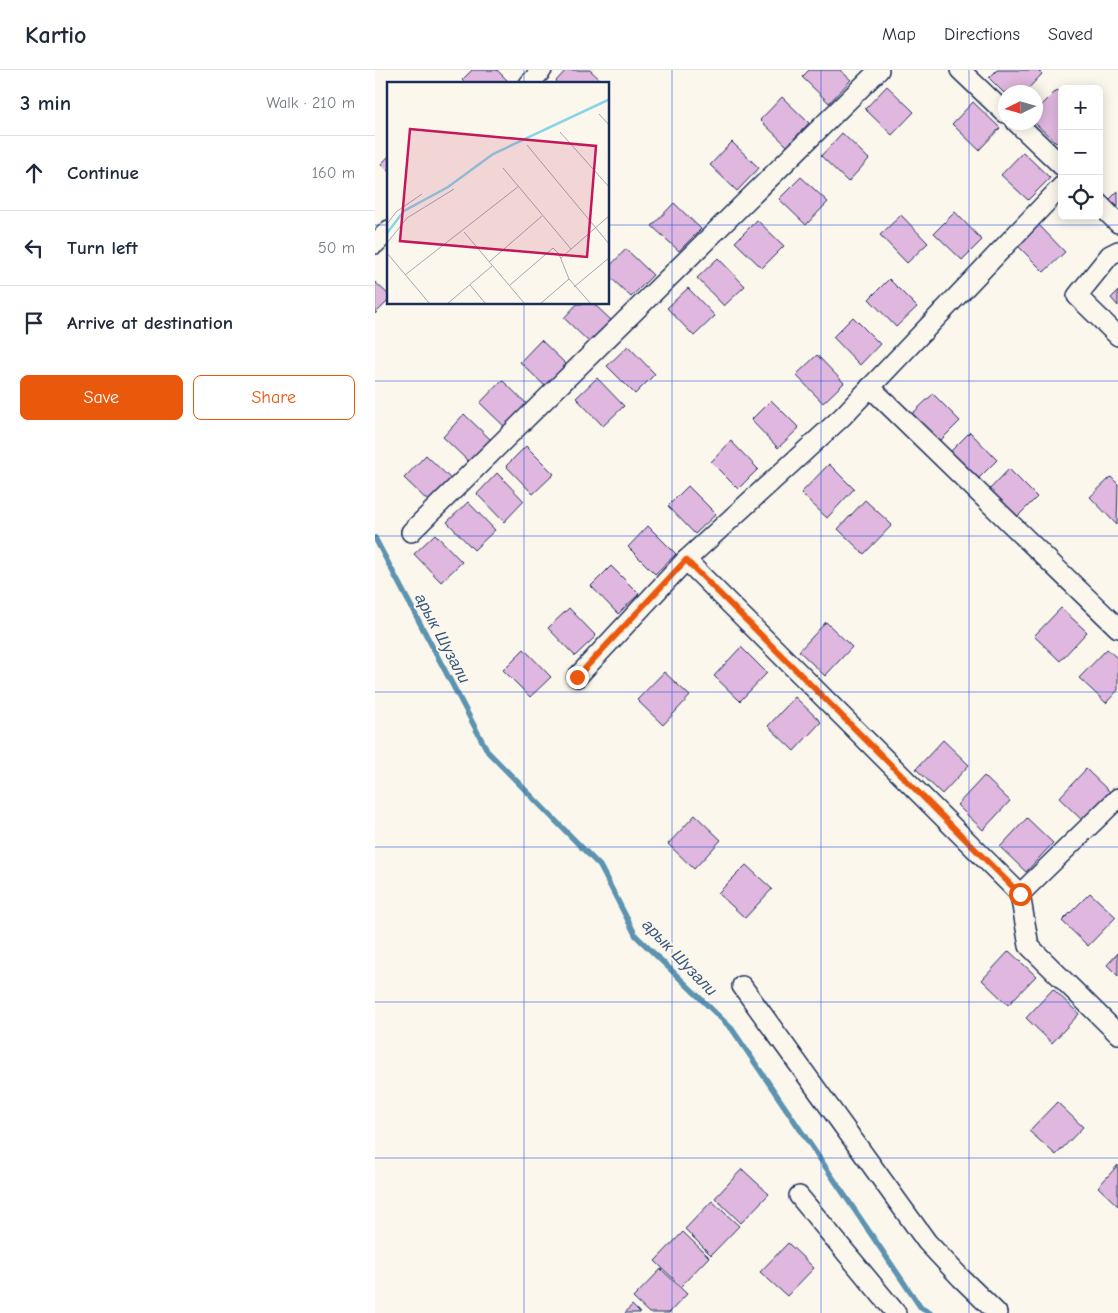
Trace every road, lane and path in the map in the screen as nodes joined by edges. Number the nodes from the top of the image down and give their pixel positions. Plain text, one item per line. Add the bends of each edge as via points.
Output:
1 (542, 70) edge
2 (879, 70) edge
3 (959, 70) edge
4 (531, 82) edge
5 (998, 106) edge
6 (1024, 130) edge
7 (1058, 162) edge
8 (1058, 190) edge
9 (1103, 208) edge
10 (1118, 223) edge
11 (387, 232) edge
12 (375, 244) edge
13 (1118, 251) edge
14 (1118, 336) edge
15 (870, 387) junction
16 (411, 532) dead end
17 (686, 560) junction
18 (1118, 628) edge
19 (577, 677) dead end
20 (1118, 798) edge
21 (1020, 894) junction
22 (742, 986) dead end
23 (1118, 1034) edge
24 (799, 1196) dead end
25 (895, 1313) edge
26 (997, 1313) edge

1 - 4 street
2 - 16 street
3 - 5 street
6 - 7 street
8 - 15 street
9 - 10 street
11 - 12 street
13 - 14 street via 1110,255 1077,296
15 - 17 street via 842,418
15 - 18 street
17 - 19 street
17 - 21 street
20 - 21 street
21 - 23 street via 1029,946
22 - 26 street via 927,1242
24 - 25 street

